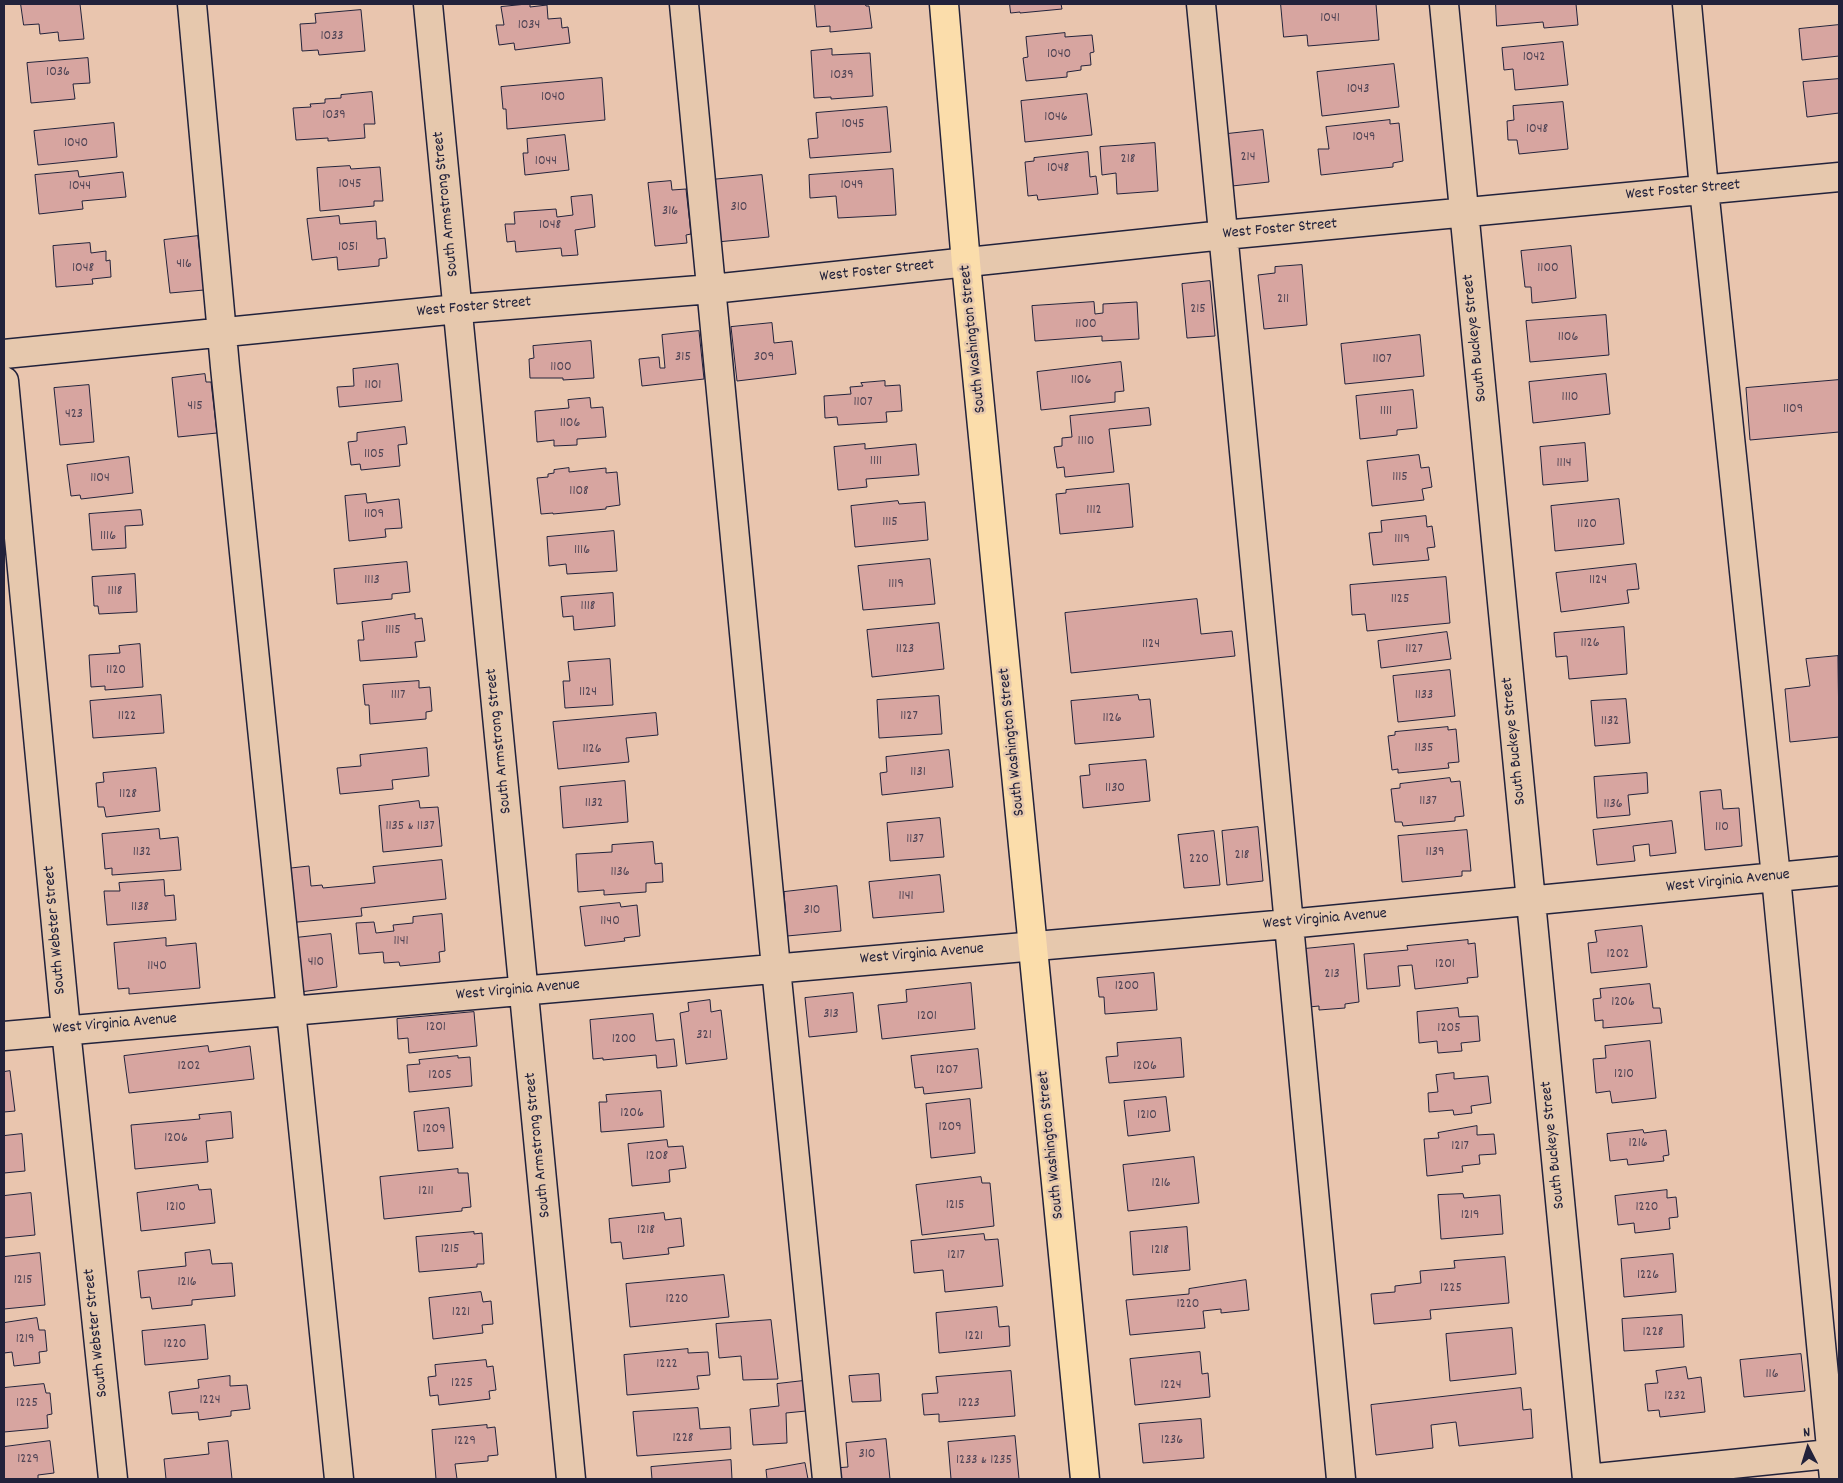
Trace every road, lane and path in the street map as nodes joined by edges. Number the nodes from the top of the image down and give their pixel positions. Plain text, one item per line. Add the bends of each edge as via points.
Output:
1 (192, 4) edge
2 (428, 4) edge
3 (684, 4) edge
4 (944, 4) edge
5 (1201, 4) edge
6 (1444, 4) edge
7 (1687, 4) edge
8 (1839, 177) edge
9 (1704, 189) junction
10 (1464, 212) junction
11 (1224, 235) junction
12 (966, 263) junction
13 (712, 288) junction
14 (458, 309) junction
15 (222, 332) junction
16 (4, 354) edge
17 (4, 380) edge
18 (1839, 871) edge
19 (1776, 877) junction
20 (1530, 901) junction
21 (1288, 924) junction
22 (1033, 945) junction
23 (776, 968) junction
24 (524, 991) junction
25 (291, 1010) junction
26 (66, 1030) junction
27 (4, 1036) edge
28 (1835, 1462) edge
29 (112, 1479) edge
30 (339, 1479) edge
31 (571, 1479) edge
32 (827, 1479) edge
33 (1085, 1479) edge
34 (1341, 1479) edge
35 (1587, 1479) edge

1 - 15 street
2 - 14 street, South Armstrong Street
3 - 13 street
4 - 12 main road, South Washington Street
5 - 11 street
6 - 10 street, South Buckeye Street
7 - 9 street
8 - 9 street, West Foster Street
9 - 10 street, West Foster Street
9 - 19 street
10 - 11 street, West Foster Street
10 - 20 street, South Buckeye Street
11 - 12 street, West Foster Street
11 - 21 street
12 - 13 street, West Foster Street
12 - 22 main road, South Washington Street
13 - 14 street, West Foster Street
13 - 23 street
14 - 15 street, West Foster Street
14 - 24 street, South Armstrong Street
15 - 16 street, West Foster Street
15 - 25 street
17 - 26 street, South Webster Street
18 - 19 street, West Virginia Avenue
19 - 20 street, West Virginia Avenue
19 - 28 street
20 - 21 street, West Virginia Avenue
20 - 35 street, South Buckeye Street
21 - 22 street, West Virginia Avenue
21 - 34 street
22 - 23 street, West Virginia Avenue
22 - 33 main road, South Washington Street
23 - 24 street, West Virginia Avenue
23 - 32 street
24 - 25 street, West Virginia Avenue
24 - 31 street, South Armstrong Street
25 - 26 street, West Virginia Avenue
25 - 30 street
26 - 27 street, West Virginia Avenue
26 - 29 street, South Webster Street
28 - 35 street

